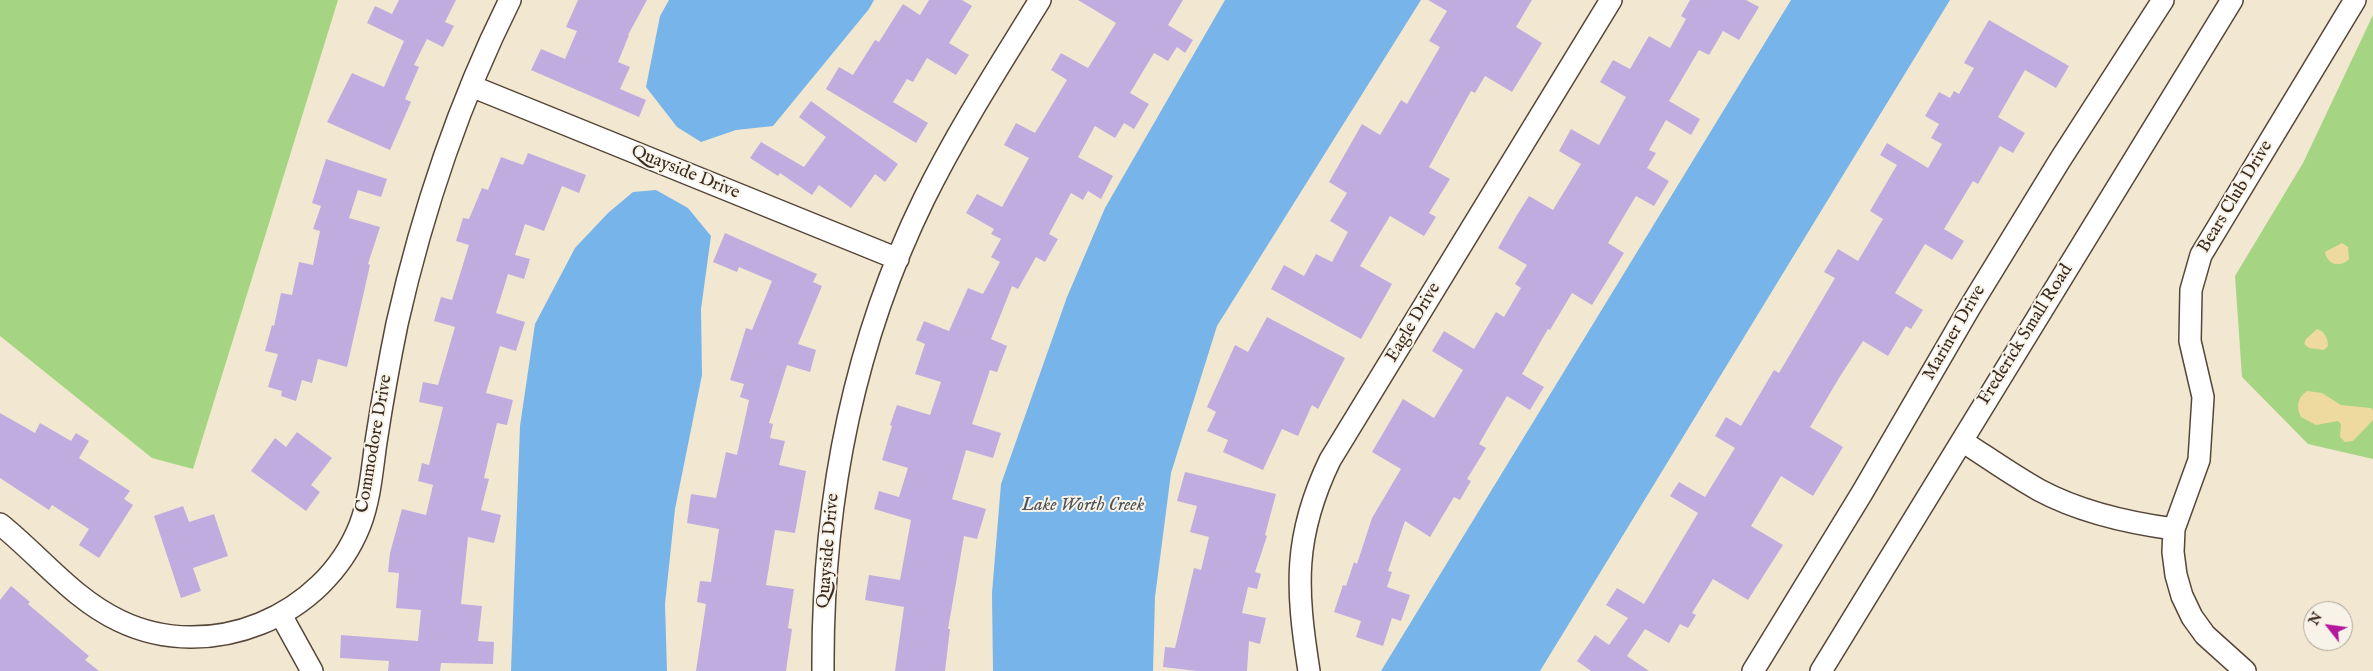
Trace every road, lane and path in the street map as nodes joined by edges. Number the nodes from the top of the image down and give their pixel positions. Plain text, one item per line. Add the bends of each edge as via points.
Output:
1 (510, 0) edge
2 (1040, 0) edge
3 (1611, 0) edge
4 (2163, 0) edge
5 (2232, 0) edge
6 (2356, 0) edge
7 (472, 86) junction
8 (898, 259) junction
9 (1962, 441) junction
10 (0, 524) edge
11 (2174, 529) junction
12 (281, 615) junction
13 (312, 671) edge
14 (823, 671) edge
15 (1309, 671) edge
16 (1753, 671) edge
17 (1821, 671) edge
18 (2245, 671) edge

1 - 7 street, Commodore Drive
2 - 8 street, Quayside Drive via 962,128 924,199
3 - 15 street, Eagle Drive via 1330,460 1320,482 1305,529 1300,566 1299,591
4 - 16 street, Mariner Drive via 1970,307
5 - 9 street, Frederick Small Road
6 - 11 street, Bears Club Drive via 2200,254 2191,290 2190,341 2203,397 2199,460
7 - 8 street, Quayside Drive
7 - 12 street, Commodore Drive via 438,175 416,250 397,325 368,500 360,526 332,572 303,600
8 - 14 street, Quayside Drive via 860,372 842,444 825,572
9 - 11 street via 2041,491 2092,511 2147,526
9 - 17 street, Frederick Small Road
10 - 12 street, Commodore Drive via 97,608 146,631 172,636 226,634 252,628
11 - 18 street, Bears Club Drive via 2176,574 2192,617 2210,641
12 - 13 street

